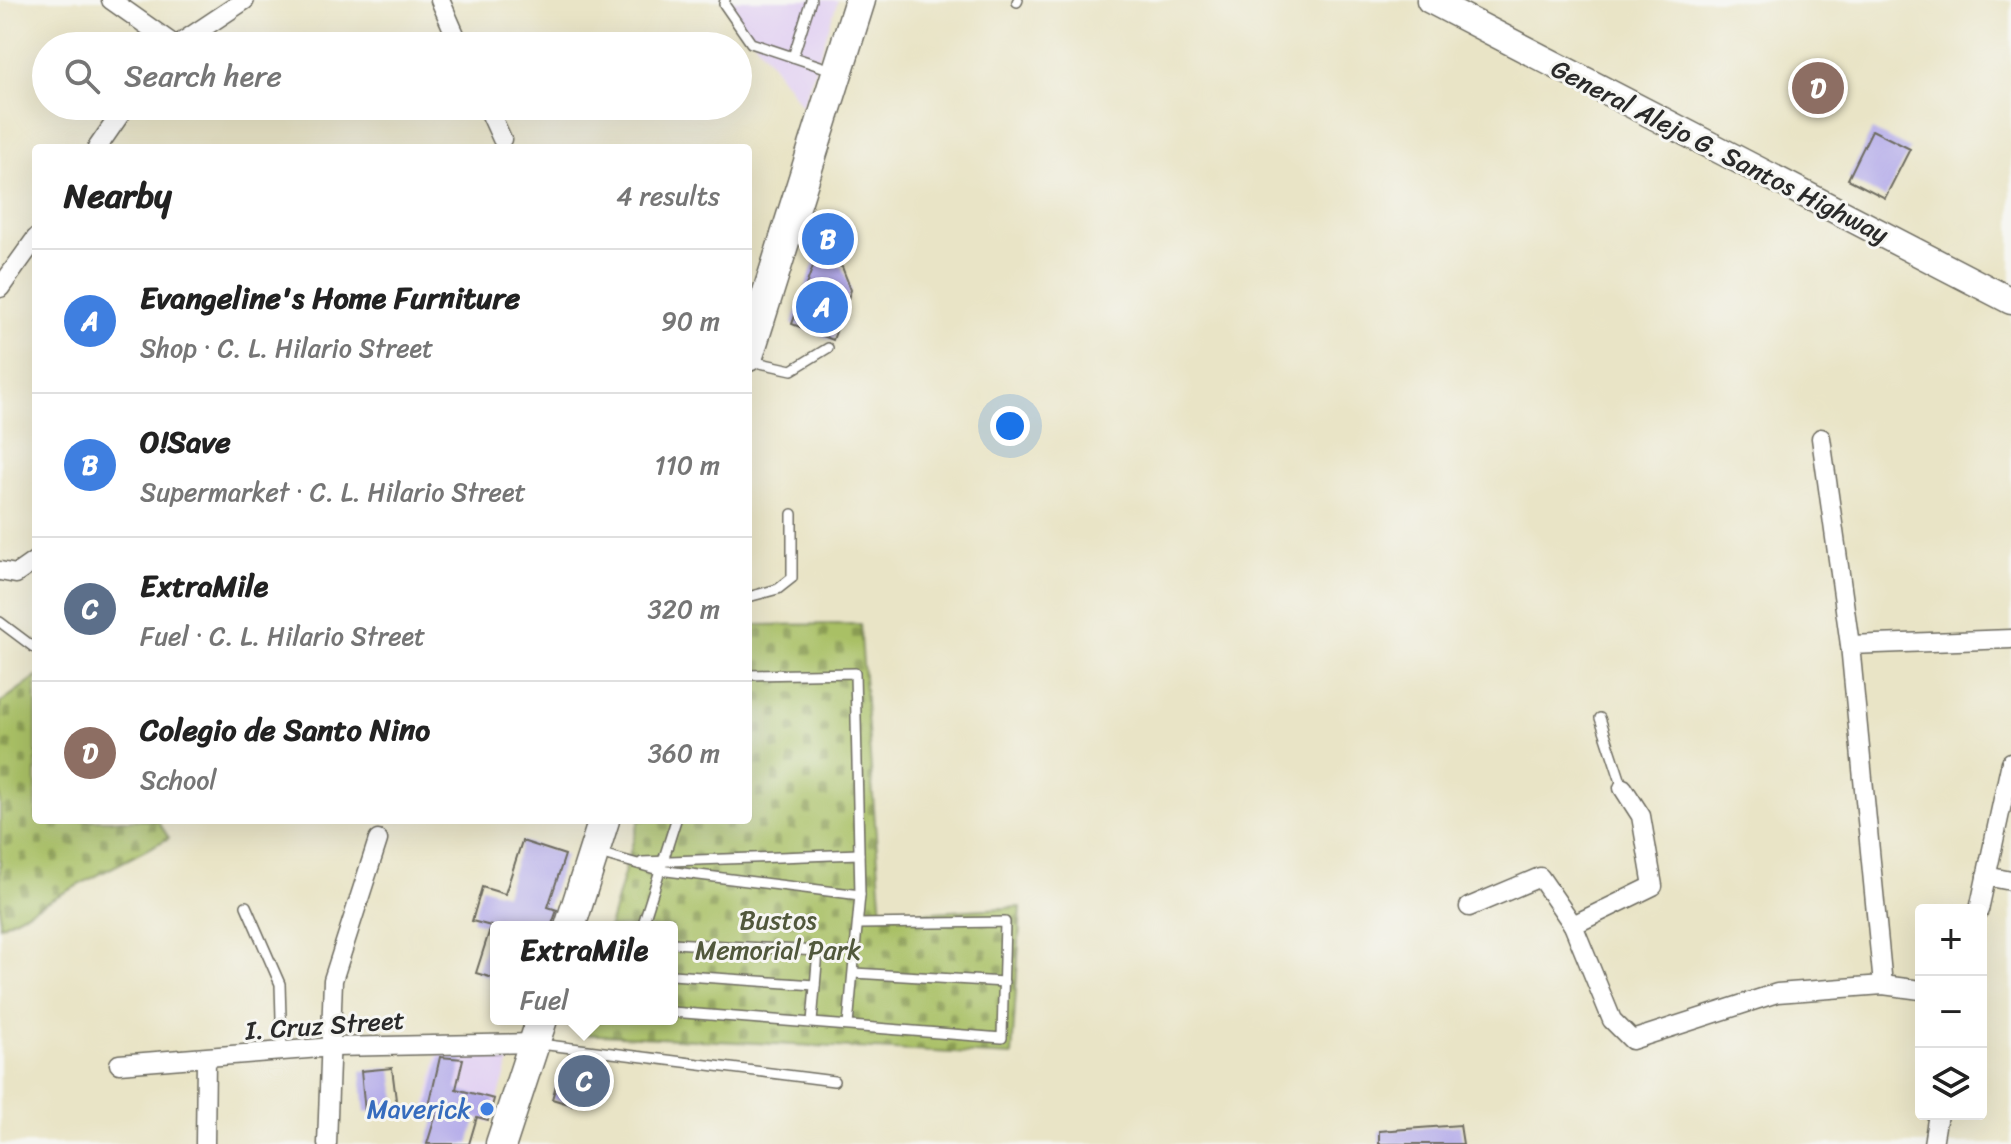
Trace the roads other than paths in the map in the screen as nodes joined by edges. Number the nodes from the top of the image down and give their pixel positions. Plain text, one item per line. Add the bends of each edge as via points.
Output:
1 (111, 0) edge
2 (245, 0) edge
3 (440, 0) edge
4 (725, 0) edge
5 (860, 0) edge
6 (1430, 0) edge
7 (808, 1) edge
8 (156, 32) edge
9 (197, 32) edge
10 (454, 32) edge
11 (743, 32) edge
12 (752, 43) edge
13 (793, 57) junction
14 (839, 72) junction
15 (118, 120) edge
16 (493, 120) edge
17 (502, 139) dead end
18 (105, 144) edge
19 (32, 244) edge
20 (0, 288) edge
21 (2011, 301) edge
22 (752, 345) edge
23 (828, 348) dead end
24 (752, 359) edge
25 (1821, 438) dead end
26 (792, 514) dead end
27 (32, 563) edge
28 (0, 571) edge
29 (752, 596) edge
30 (0, 622) edge
31 (2011, 639) edge
32 (1850, 645) junction
33 (32, 646) edge
34 (752, 675) edge
35 (1600, 718) dead end
36 (2011, 762) edge
37 (1623, 788) joint
38 (603, 824) edge
39 (675, 824) edge
40 (378, 840) dead end
41 (594, 852) junction
42 (859, 854) junction
43 (661, 865) junction
44 (1986, 876) junction
45 (2011, 881) edge
46 (860, 895) junction
47 (1980, 904) edge
48 (246, 906) dead end
49 (1469, 907) dead end
50 (572, 921) edge
51 (644, 921) edge
52 (858, 924) junction
53 (1573, 925) junction
54 (678, 943) edge
55 (854, 973) junction
56 (678, 975) edge
57 (1004, 982) junction
58 (815, 985) junction
59 (1883, 985) junction
60 (1915, 989) edge
61 (678, 1012) edge
62 (812, 1022) junction
63 (848, 1025) junction
64 (538, 1031) edge
65 (333, 1047) junction
66 (282, 1052) junction
67 (206, 1059) junction
68 (119, 1064) dead end
69 (834, 1081) dead end
70 (1937, 1120) edge
71 (205, 1144) edge
72 (327, 1144) edge
73 (501, 1144) edge
74 (1933, 1144) edge

1 - 8 street
2 - 9 street
3 - 10 street
4 - 11 lane
5 - 14 main road
6 - 21 main road, General Alejo G. Santos Highway
7 - 13 lane
12 - 13 lane
13 - 14 lane
14 - 22 main road
15 - 18 street
16 - 17 street
19 - 20 street
23 - 24 lane via 792,370
25 - 32 street
26 - 29 lane via 792,578 778,589
27 - 28 street via 16,574
30 - 33 lane
31 - 32 street
32 - 59 street
34 - 42 lane via 855,673
35 - 37 lane
36 - 44 street
37 - 53 street via 1641,816 1653,886
38 - 41 main road
39 - 43 lane
40 - 65 street via 333,980
41 - 43 lane
41 - 50 main road
42 - 43 lane
42 - 46 lane
43 - 46 lane
43 - 51 lane
44 - 45 street
44 - 47 street
46 - 52 lane
48 - 66 lane via 280,984
49 - 53 street via 1540,877
52 - 55 lane
52 - 57 lane via 1005,922
53 - 59 street via 1612,1020 1632,1040 1777,993
54 - 58 lane via 818,951
55 - 57 lane
55 - 63 lane
56 - 58 lane
57 - 63 lane via 1002,1038
58 - 62 lane
59 - 60 street
61 - 62 lane
62 - 63 lane
64 - 65 street, I. Cruz Street
64 - 69 lane
64 - 73 main road
65 - 66 street, I. Cruz Street
65 - 72 street
66 - 67 street, I. Cruz Street
67 - 68 street, I. Cruz Street
67 - 71 street
70 - 74 street

